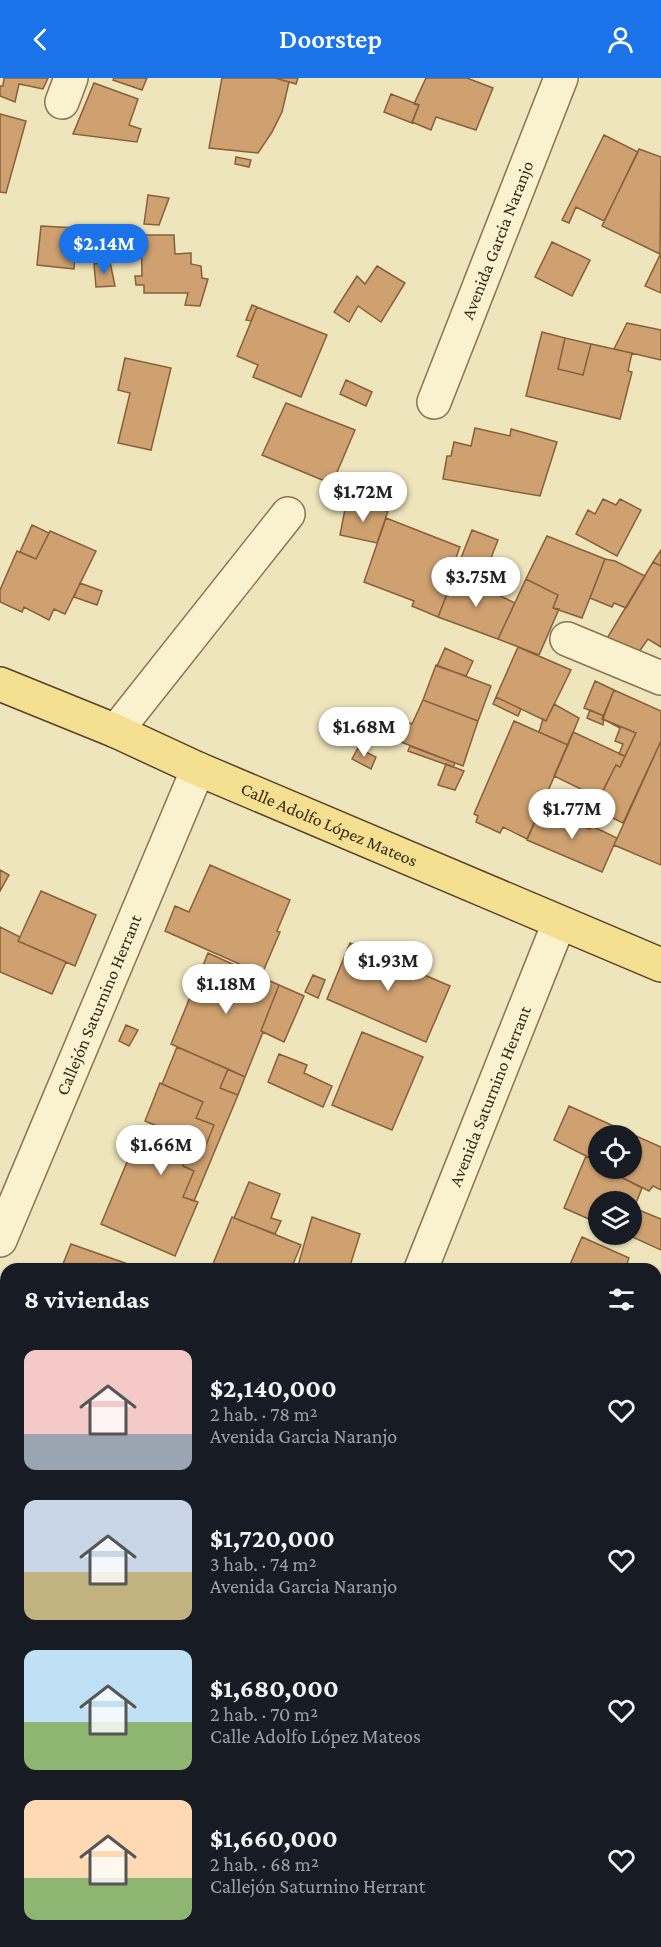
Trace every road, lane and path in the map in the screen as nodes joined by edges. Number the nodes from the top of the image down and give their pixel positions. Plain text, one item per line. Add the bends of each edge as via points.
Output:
1 (561, 78) edge
2 (434, 402) dead end
3 (288, 514) dead end
4 (567, 639) dead end
5 (661, 678) edge
6 (0, 684) edge
7 (116, 731) junction
8 (198, 769) junction
9 (559, 923) junction
10 (661, 965) edge
11 (0, 1240) edge
12 (423, 1263) edge

1 - 2 street, Avenida Garcia Naranjo
3 - 7 street
4 - 5 street
6 - 7 main road, Calle Adolfo López Mateos
7 - 8 main road, Calle Adolfo López Mateos
8 - 9 main road, Calle Adolfo López Mateos
8 - 11 street, Callejón Saturnino Herrant
9 - 10 main road, Calle Adolfo López Mateos
9 - 12 street, Avenida Saturnino Herrant

